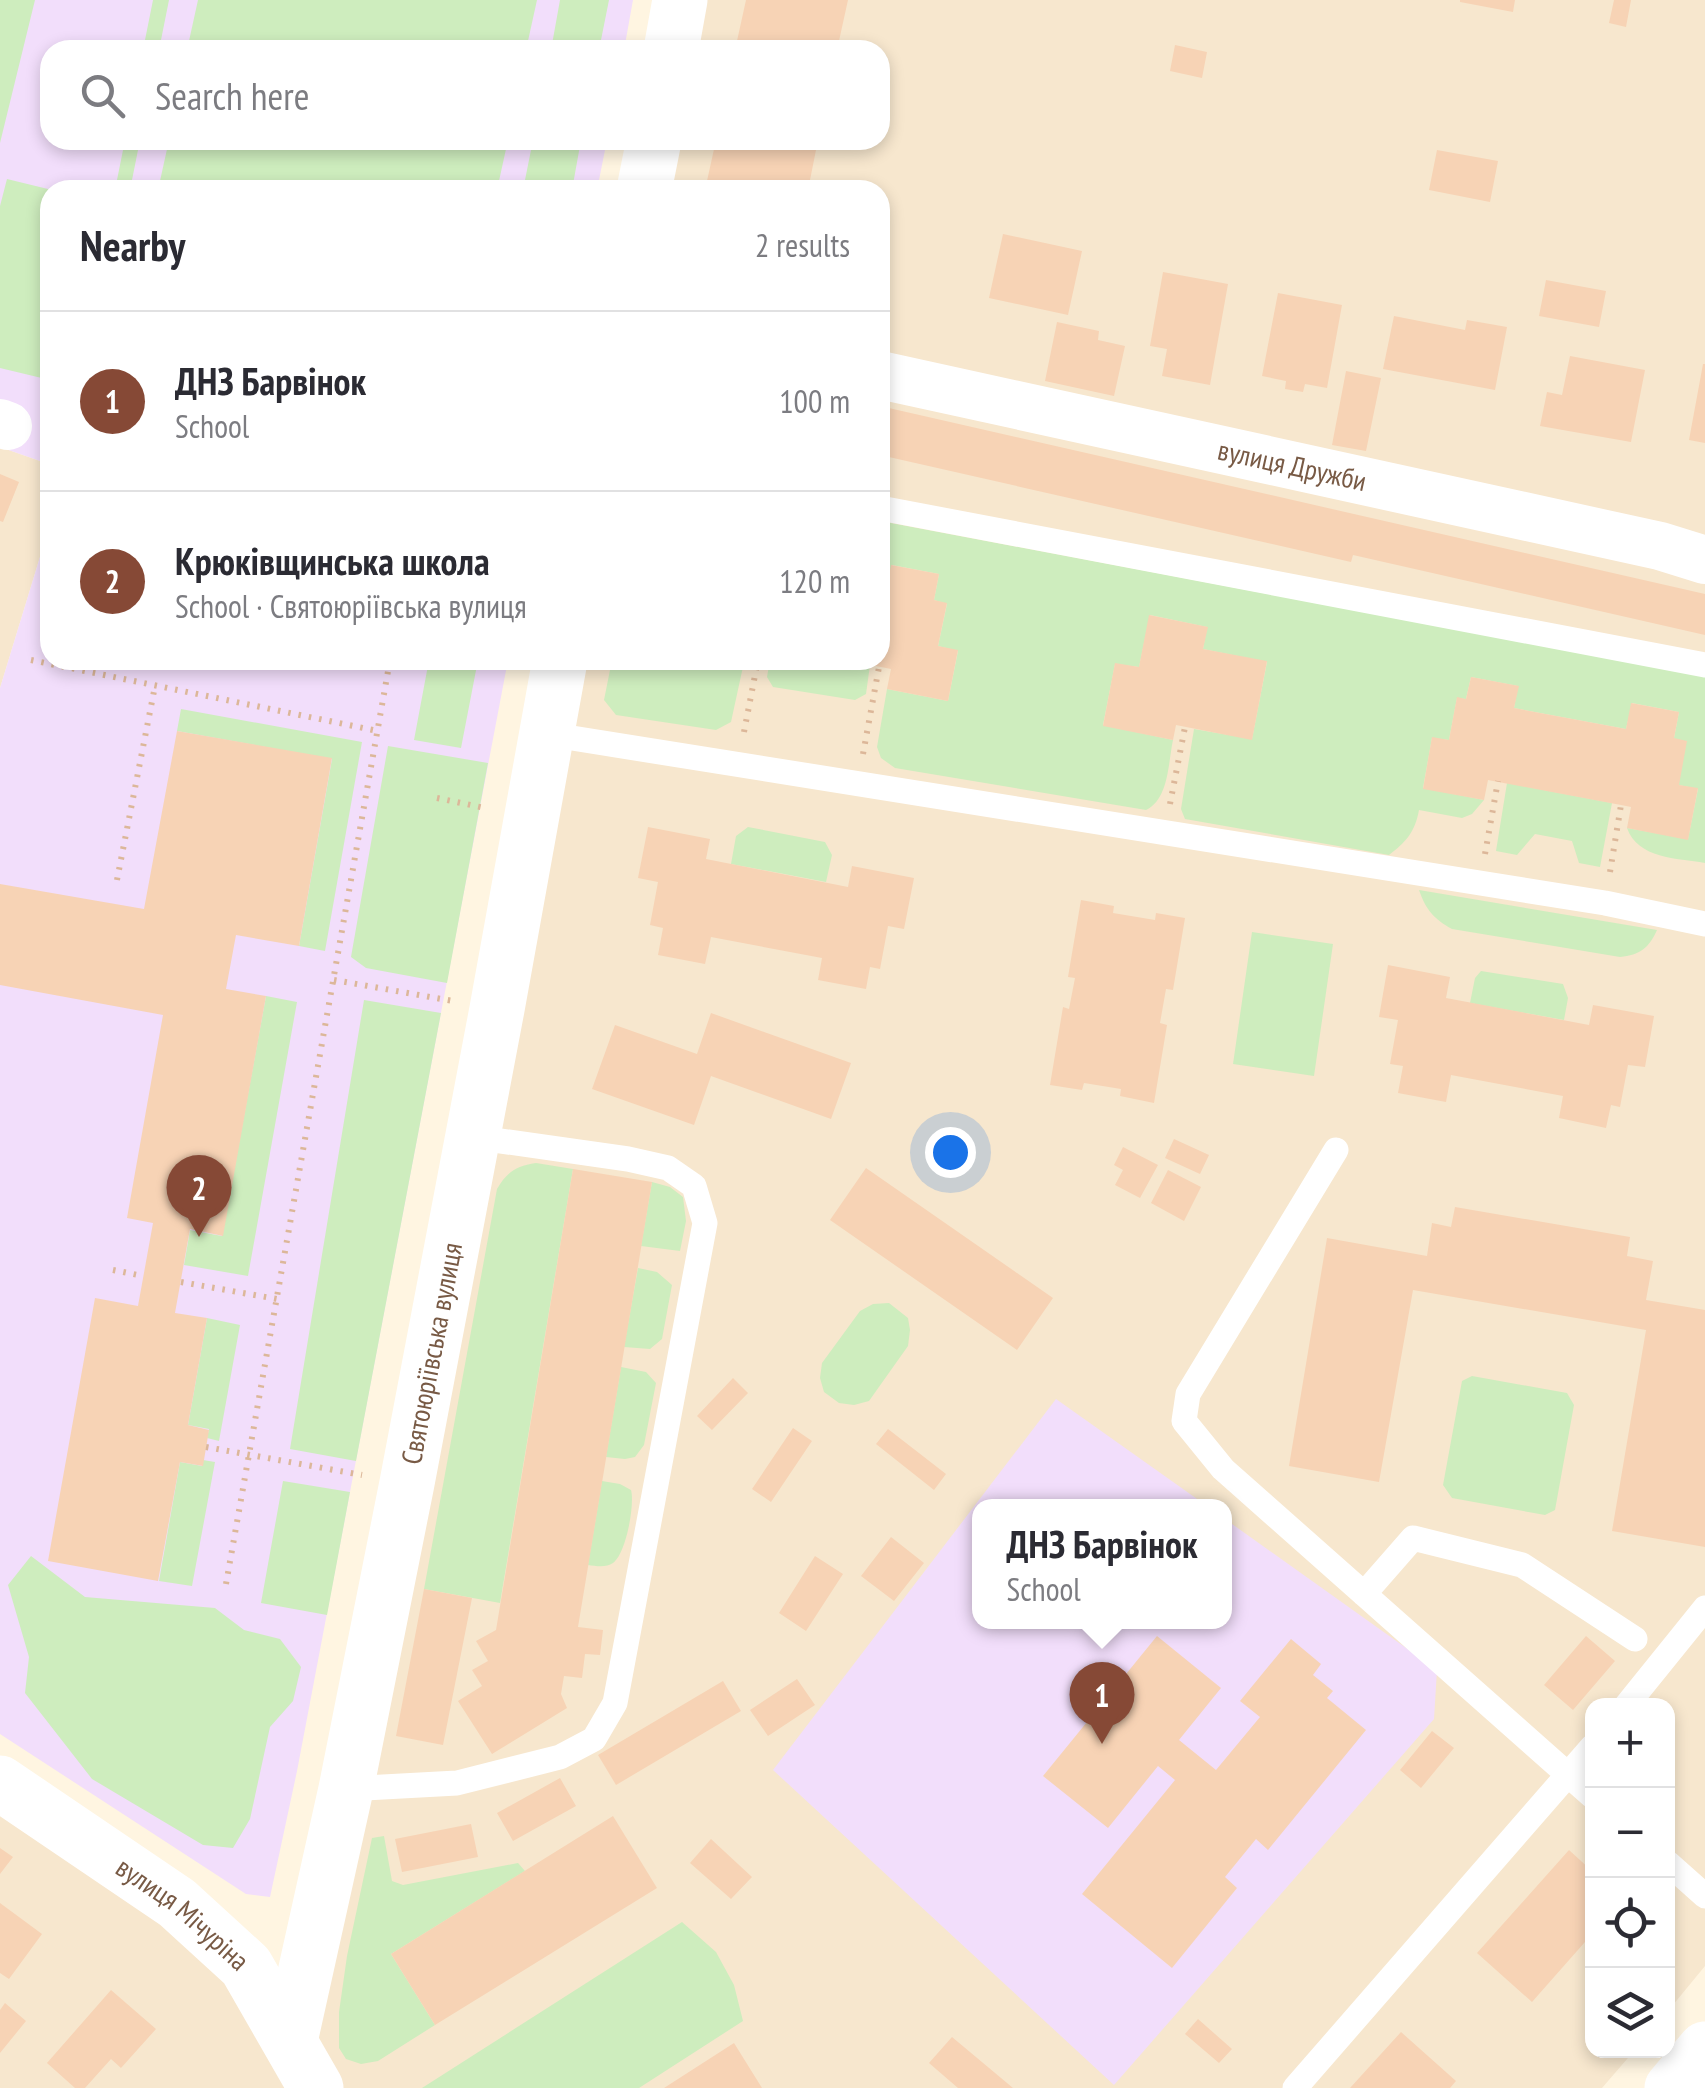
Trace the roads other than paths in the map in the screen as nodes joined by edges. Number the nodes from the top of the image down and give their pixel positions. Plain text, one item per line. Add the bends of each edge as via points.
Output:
1 (680, 0) edge
2 (673, 40) edge
3 (652, 150) edge
4 (646, 180) edge
5 (890, 378) edge
6 (890, 510) edge
7 (1705, 560) edge
8 (1705, 664) edge
9 (558, 670) edge
10 (547, 734) junction
11 (1705, 924) edge
12 (473, 1137) junction
13 (1336, 1150) dead end
14 (1364, 1594) junction
15 (1705, 1608) edge
16 (1635, 1639) dead end
17 (1632, 1698) edge
18 (1585, 1756) edge
19 (1569, 1776) junction
20 (0, 1783) edge
21 (346, 1789) junction
22 (1585, 1790) edge
23 (1675, 1869) edge
24 (1705, 1896) edge
25 (290, 2041) junction
26 (1705, 2049) edge
27 (316, 2088) edge
28 (1295, 2088) edge
29 (1672, 2088) edge

1 - 2 street
3 - 4 street
5 - 7 street, вулиця Дружби
6 - 8 lane
9 - 10 street, Святоюріївська вулиця
10 - 11 lane via 1480,882
10 - 12 street, Святоюріївська вулиця
12 - 21 street, Святоюріївська вулиця
12 - 21 lane via 668,1168 694,1186 705,1222 616,1703 594,1738 560,1757 457,1783
13 - 14 lane via 1188,1394 1184,1420 1223,1469
14 - 16 lane via 1414,1538 1522,1566
14 - 19 lane
15 - 17 lane
18 - 19 lane
19 - 22 lane
19 - 28 lane
20 - 25 street, вулиця Мічуріна via 178,1903 246,1966
21 - 25 street, Святоюріївська вулиця
23 - 24 lane
25 - 27 street, вулиця Мічуріна
26 - 29 street

